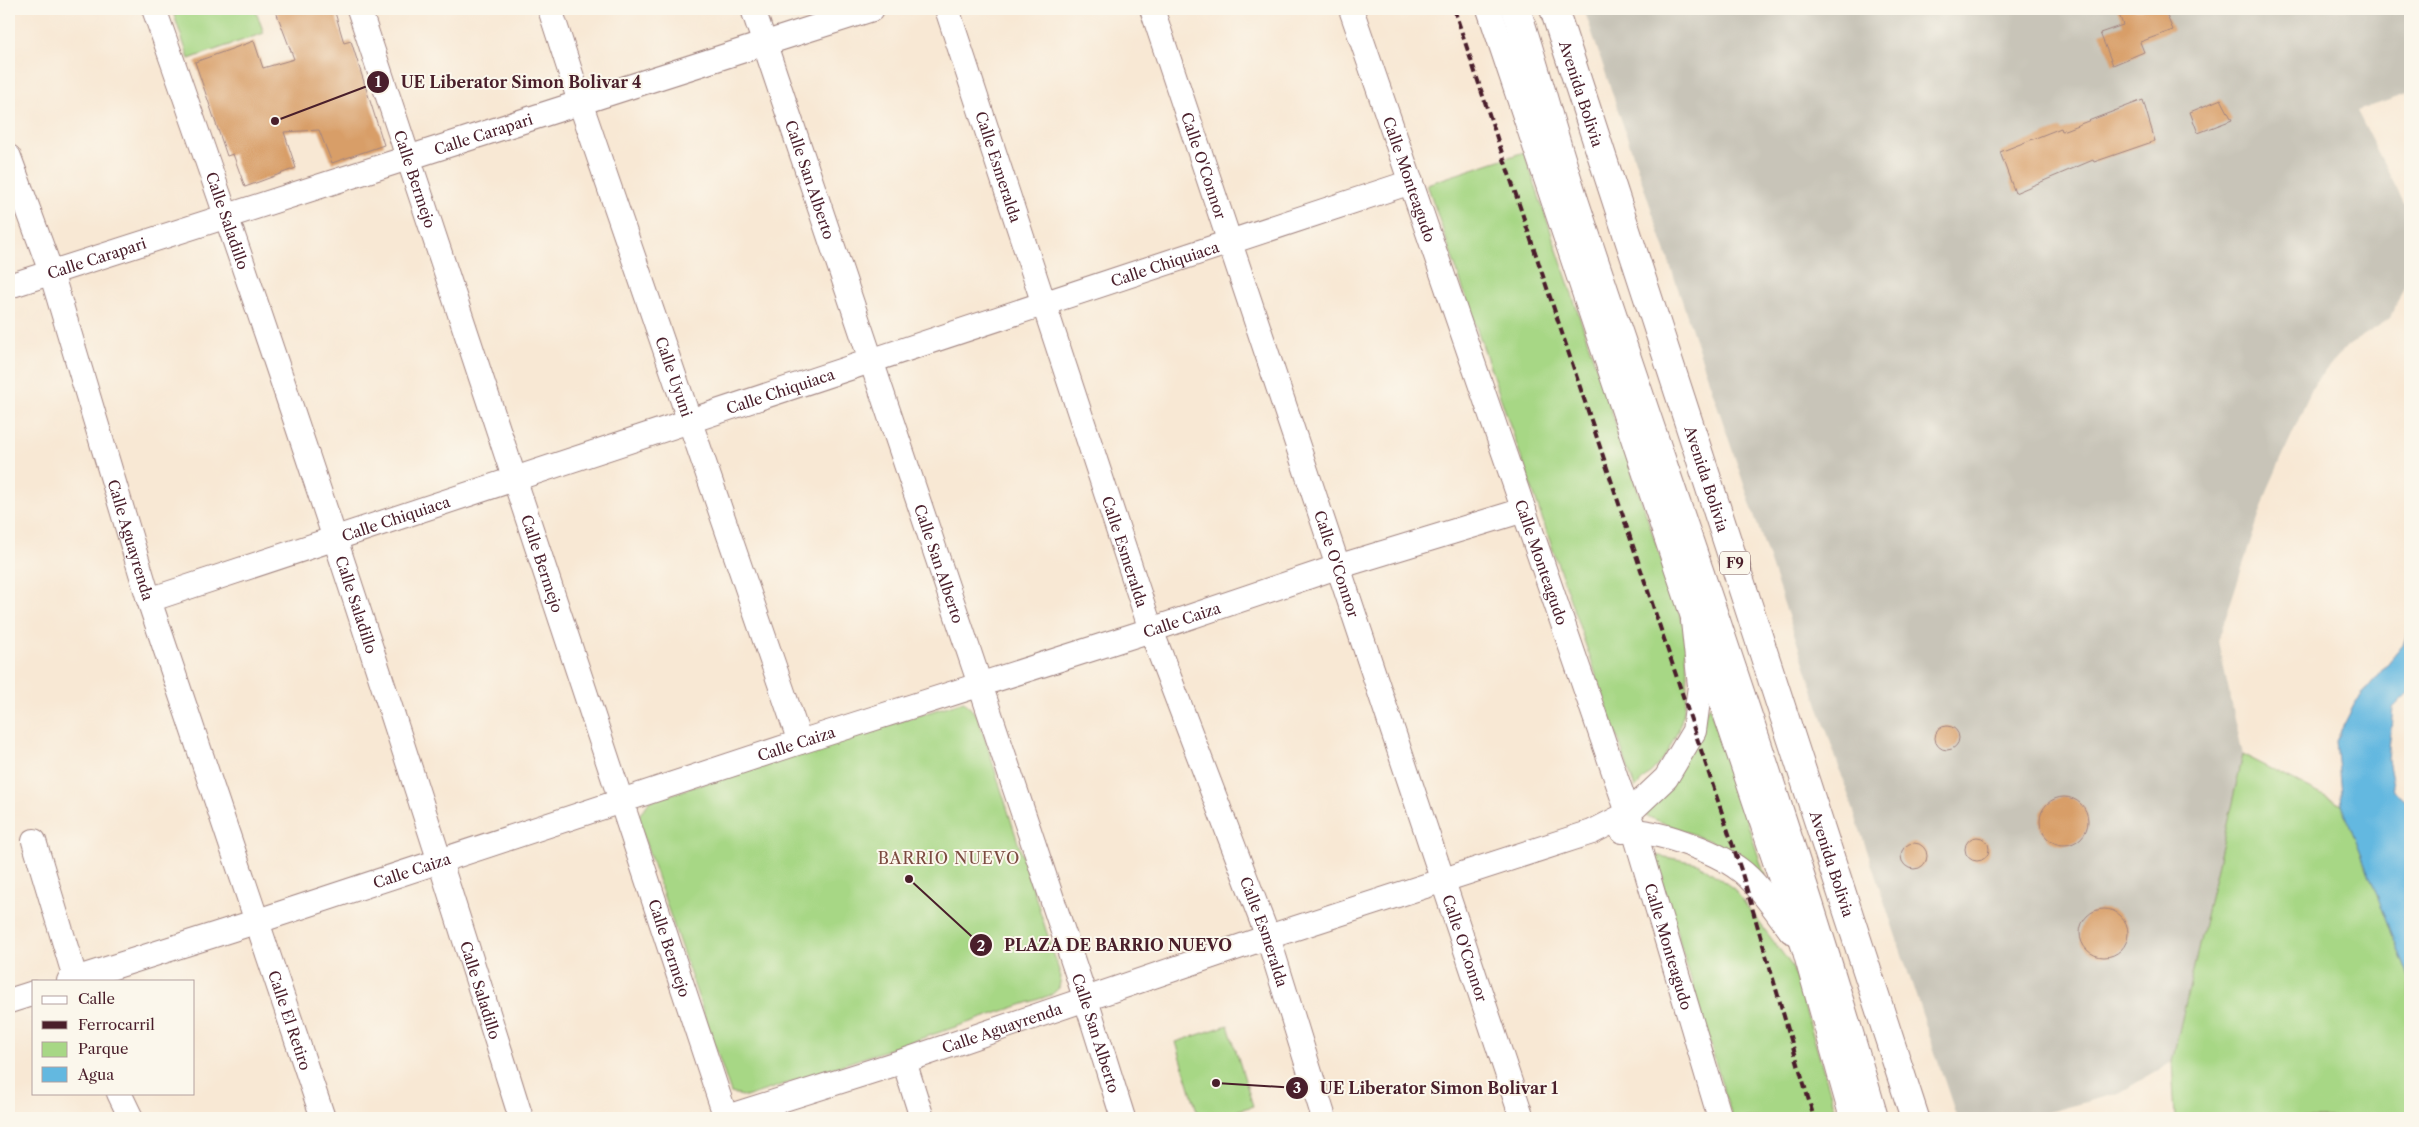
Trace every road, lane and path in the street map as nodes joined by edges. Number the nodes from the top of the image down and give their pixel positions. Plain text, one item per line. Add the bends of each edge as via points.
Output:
1 (154, 9) edge
2 (359, 9) edge
3 (550, 9) edge
4 (753, 9) edge
5 (872, 9) edge
6 (947, 9) edge
7 (1152, 9) edge
8 (1351, 9) edge
9 (1489, 9) edge
10 (1516, 9) edge
11 (1554, 9) edge
12 (764, 43) junction
13 (580, 102) junction
14 (9, 157) edge
15 (408, 157) junction
16 (1411, 182) junction
17 (227, 216) junction
18 (1230, 242) junction
19 (51, 272) junction
20 (9, 286) edge
21 (1044, 304) junction
22 (871, 361) junction
23 (690, 421) junction
24 (514, 479) junction
25 (1524, 510) junction
26 (334, 539) junction
27 (1337, 567) junction
28 (149, 600) junction
29 (1693, 621) junction
30 (1151, 630) junction
31 (980, 684) junction
32 (800, 742) junction
33 (621, 801) junction
34 (1631, 821) junction
35 (34, 841) dead end
36 (440, 860) junction
37 (1443, 879) junction
38 (256, 922) junction
39 (1268, 937) junction
40 (1804, 948) junction
41 (73, 980) edge
42 (1837, 991) junction
43 (32, 994) edge
44 (1086, 1000) junction
45 (9, 1001) edge
46 (904, 1061) junction
47 (120, 1094) edge
48 (132, 1118) edge
49 (323, 1118) edge
50 (522, 1118) edge
51 (725, 1118) edge
52 (922, 1118) edge
53 (1123, 1118) edge
54 (1324, 1118) edge
55 (1522, 1118) edge
56 (1720, 1118) edge
57 (1852, 1118) edge
58 (1874, 1118) edge
59 (1915, 1118) edge

1 - 17 street, Calle Saladillo
2 - 15 street, Calle Bermejo
3 - 13 street, Calle Uyuni
4 - 12 street, Calle San Alberto
5 - 12 street, Calle Carapari
6 - 21 street, Calle Esmeralda
7 - 18 street, Calle O'Connor
8 - 16 street, Calle Monteagudo
9 - 29 street
10 - 42 highway, F9 via 1573,197 1694,551
11 - 59 highway, Avenida Bolivia / F9
12 - 13 street, Calle Carapari
12 - 22 street, Calle San Alberto
13 - 15 street, Calle Carapari
13 - 23 street, Calle Uyuni
14 - 19 street, Calle Aguayrenda
15 - 17 street, Calle Carapari
15 - 24 street, Calle Bermejo
16 - 18 street, Calle Chiquiaca
16 - 25 street, Calle Monteagudo
17 - 19 street, Calle Carapari
17 - 26 street, Calle Saladillo
18 - 21 street, Calle Chiquiaca
18 - 27 street, Calle O'Connor
19 - 20 street, Calle Carapari
19 - 28 street, Calle Aguayrenda
21 - 22 street, Calle Chiquiaca
21 - 30 street, Calle Esmeralda
22 - 23 street, Calle Chiquiaca
22 - 31 street, Calle San Alberto
23 - 24 street, Calle Chiquiaca
23 - 32 street, Calle Uyuni
24 - 26 street, Calle Chiquiaca
24 - 33 street, Calle Bermejo
25 - 27 street, Calle Caiza
25 - 34 street, Calle Monteagudo
26 - 28 street, Calle Chiquiaca
26 - 36 street, Calle Saladillo
27 - 30 street, Calle Caiza
27 - 37 street, Calle O'Connor
28 - 38 street, Calle Aguayrenda
29 - 34 street, Calle Aguayrenda via 1700,686 1694,731 1666,778
29 - 40 street
30 - 31 street, Calle Caiza
30 - 39 street, Calle Esmeralda
31 - 32 street, Calle Caiza
31 - 44 street, Calle San Alberto
32 - 33 street, Calle Caiza
33 - 36 street, Calle Caiza
33 - 51 street, Calle Bermejo
34 - 37 street, Calle Aguayrenda
34 - 40 street via 1696,846 1741,870
34 - 56 street, Calle Monteagudo
35 - 41 street
36 - 38 street, Calle Caiza
36 - 50 street, Calle Saladillo
37 - 39 street, Calle Aguayrenda
37 - 55 street, Calle O'Connor
38 - 41 street, Calle Caiza
38 - 49 street, Calle El Retiro
39 - 44 street, Calle Aguayrenda
39 - 54 street, Calle Esmeralda
40 - 42 street
40 - 57 street
42 - 58 highway, F9
43 - 45 street
44 - 46 street, Calle Aguayrenda
44 - 53 street, Calle San Alberto
46 - 51 street, Calle Aguayrenda
46 - 52 street
47 - 48 street

